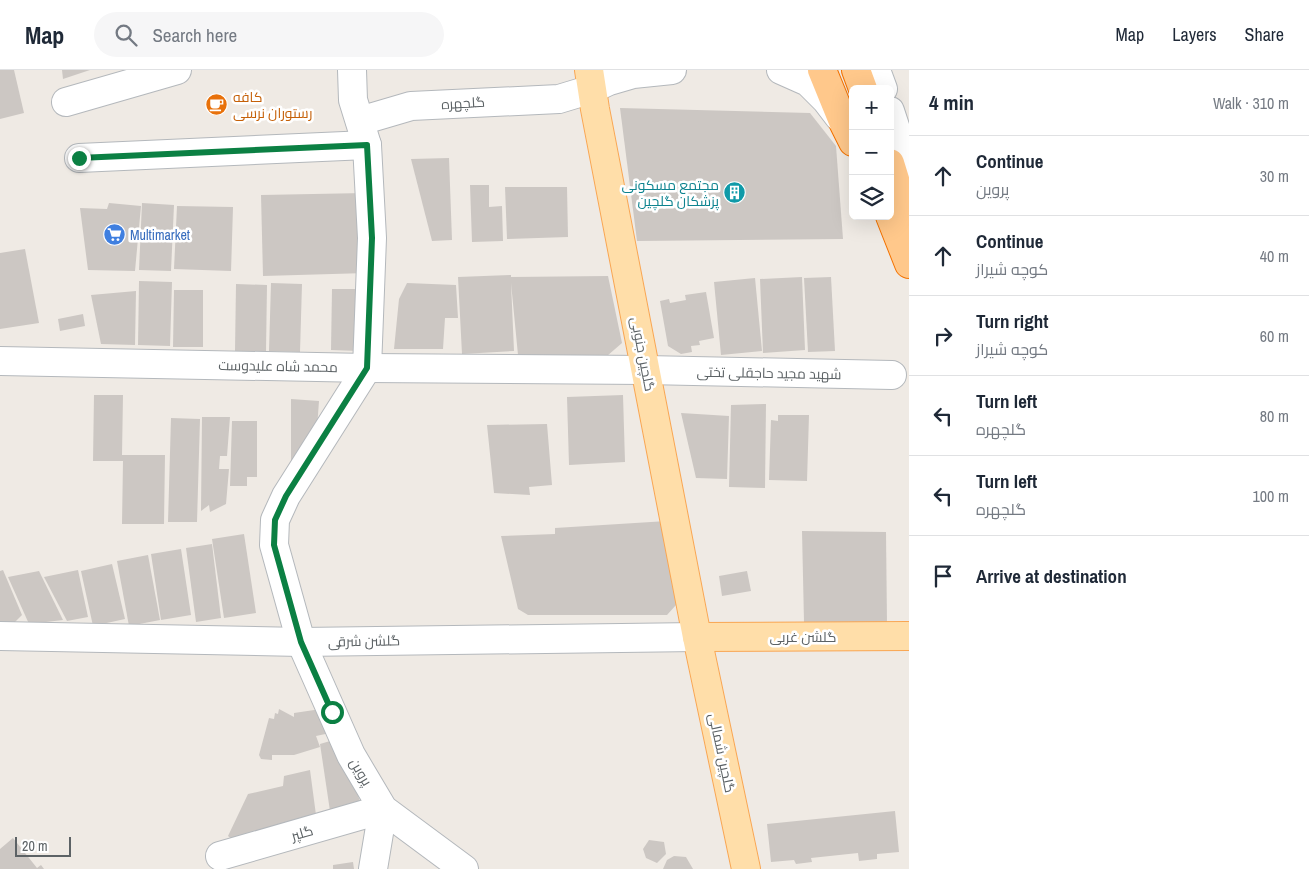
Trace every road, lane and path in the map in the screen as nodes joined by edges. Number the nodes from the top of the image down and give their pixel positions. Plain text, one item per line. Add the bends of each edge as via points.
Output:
1 (177, 70) edge
2 (352, 70) edge
3 (672, 70) edge
4 (781, 70) edge
5 (822, 70) edge
6 (856, 70) edge
7 (876, 70) edge
8 (590, 80) edge
9 (862, 85) edge
10 (881, 85) edge
11 (66, 102) dead end
12 (894, 123) edge
13 (364, 133) junction
14 (848, 133) edge
15 (79, 158) dead end
16 (909, 168) edge
17 (894, 175) edge
18 (892, 220) edge
19 (909, 230) edge
20 (909, 264) edge
21 (0, 361) edge
22 (367, 368) junction
23 (646, 370) junction
24 (892, 375) dead end
25 (0, 636) edge
26 (904, 636) edge
27 (697, 637) junction
28 (301, 642) junction
29 (383, 809) junction
30 (220, 856) dead end
31 (373, 869) edge
32 (464, 869) edge
33 (746, 869) edge

1 - 11 street
2 - 13 street via 352,100
3 - 8 street, گلچهره via 633,74 609,81
4 - 14 street via 808,82 826,100
5 - 14 highway
6 - 9 highway
7 - 10 street
8 - 13 street, گلچهره via 559,99 411,106
8 - 23 main road, گلچین جنوبی
12 - 16 street
13 - 15 street, گلچهره
13 - 22 street via 372,238
17 - 19 highway
18 - 20 highway
21 - 22 street, محمد شاه علیدوست
22 - 23 street, محمد شاه علیدوست
22 - 28 street, پروین via 286,496 275,520 274,545
23 - 24 street, شهید مجید حاجقلی تختی
23 - 27 main road, گلچین جنوبی
25 - 28 street, گلشن شرقی
26 - 27 main road, گلشن غربی
27 - 28 street, گلشن شرقی
27 - 33 main road, گلچین شمالی
28 - 29 street, پروین via 350,755
29 - 30 street, گلپر
29 - 31 street
29 - 32 street, پروین

